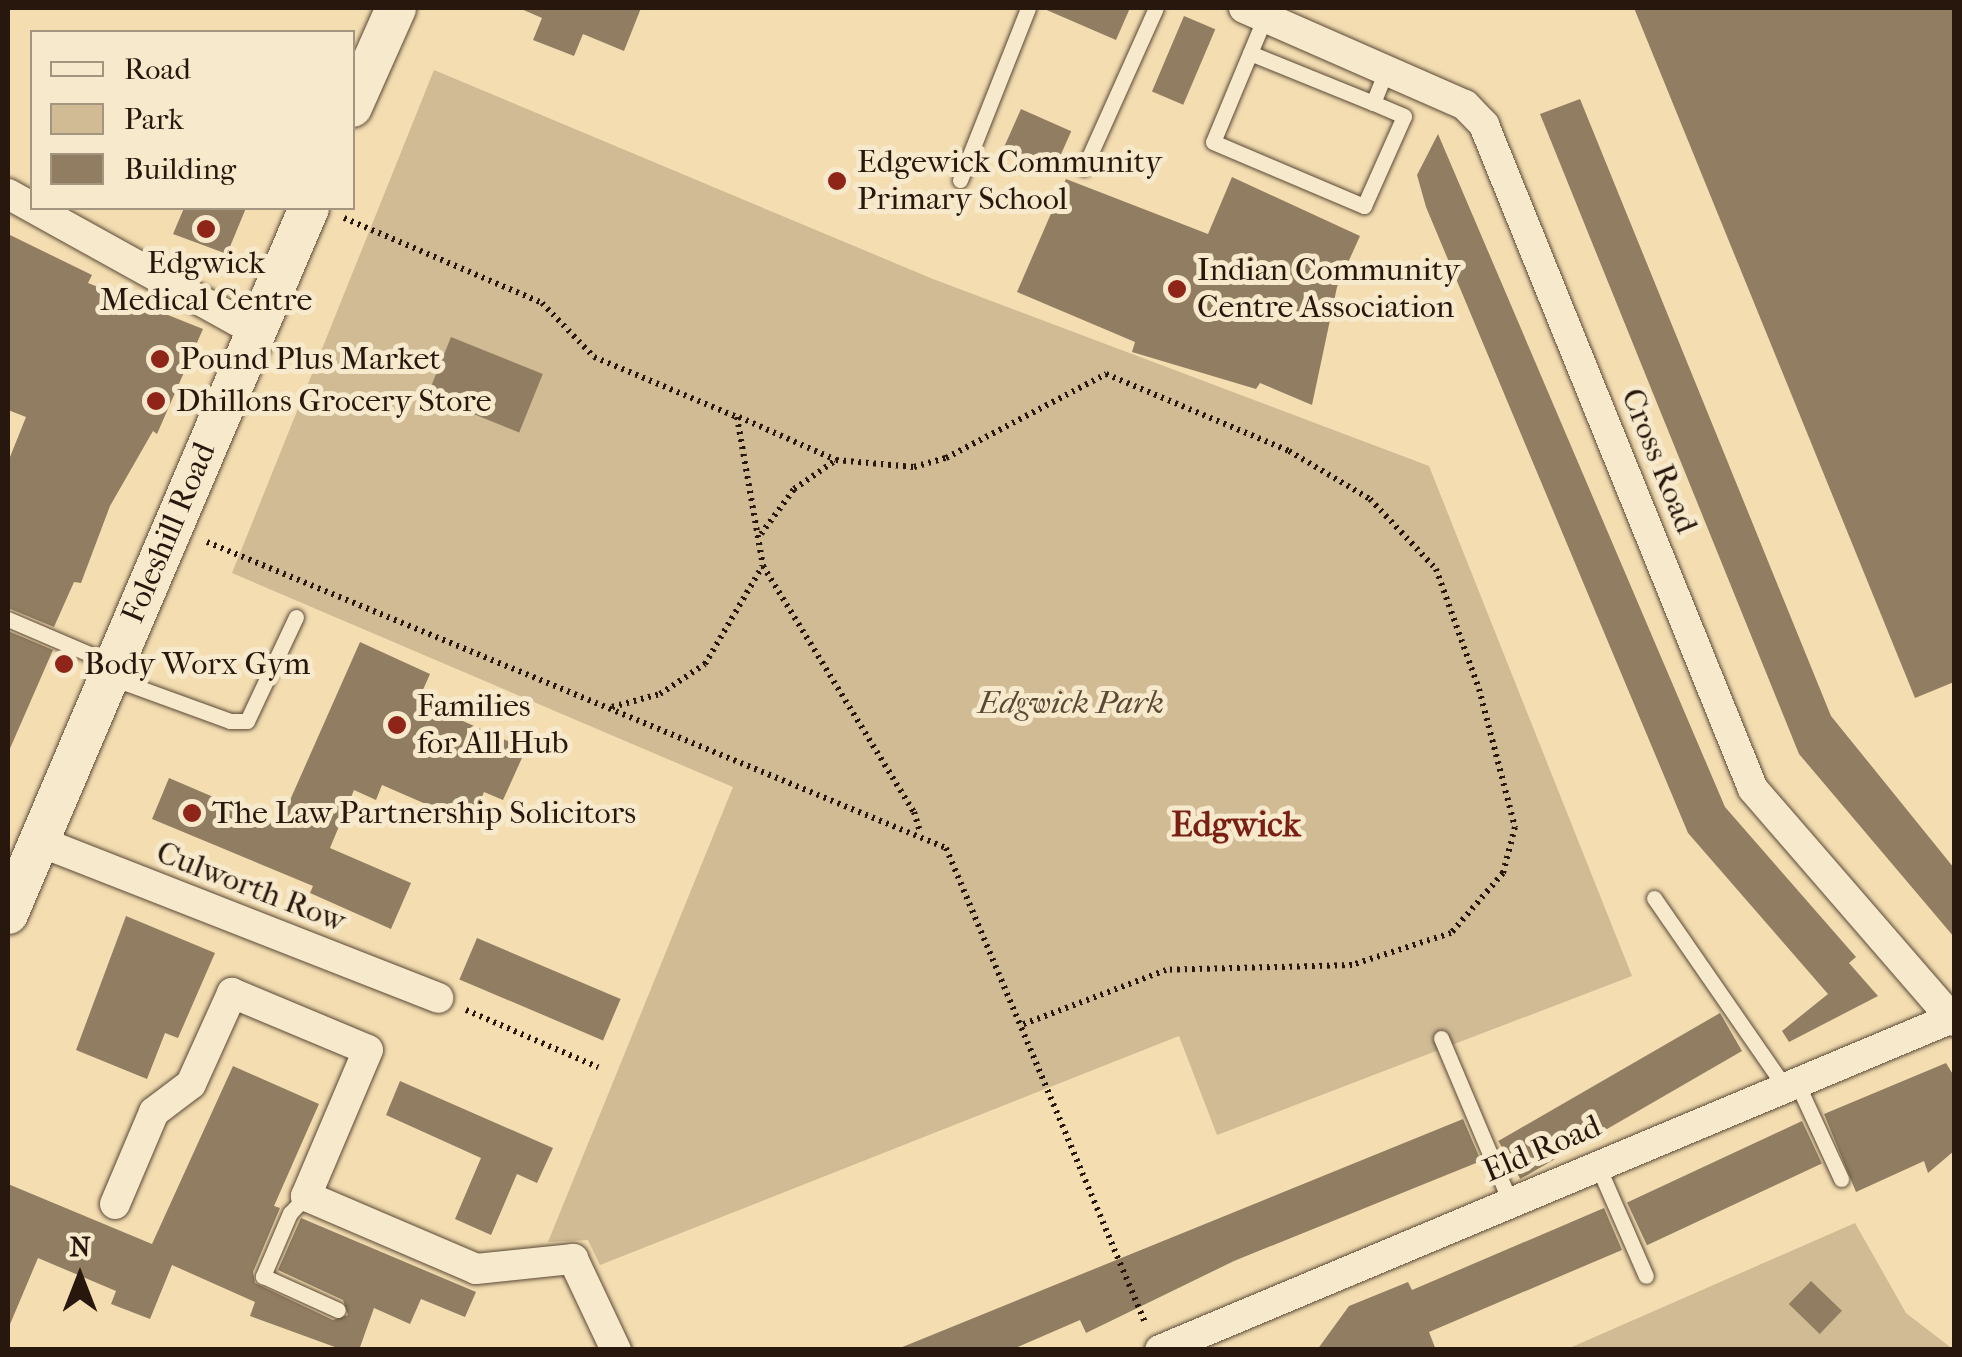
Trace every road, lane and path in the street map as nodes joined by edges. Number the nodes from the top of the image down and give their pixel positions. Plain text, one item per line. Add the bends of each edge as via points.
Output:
1 (396, 8) edge
2 (1028, 8) edge
3 (1156, 8) edge
4 (1255, 12) edge
5 (1250, 53) junction
6 (1386, 70) junction
7 (355, 101) edge
8 (1372, 103) junction
9 (1084, 168) dead end
10 (960, 180) dead end
11 (8, 194) edge
12 (30, 206) edge
13 (37, 210) edge
14 (322, 211) edge
15 (255, 331) junction
16 (738, 417) junction
17 (836, 460) junction
18 (172, 528) junction
19 (761, 534) junction
20 (762, 566) junction
21 (296, 617) dead end
22 (8, 619) edge
23 (111, 670) junction
24 (609, 708) junction
25 (920, 832) junction
26 (38, 841) junction
27 (1654, 898) dead end
28 (8, 914) edge
29 (438, 998) joint
30 (1954, 1018) edge
31 (1021, 1025) junction
32 (1441, 1038) dead end
33 (598, 1067) dead end
34 (1790, 1083) junction
35 (1597, 1164) junction
36 (1841, 1180) dead end
37 (306, 1196) junction
38 (1510, 1201) junction
39 (115, 1204) dead end
40 (1646, 1276) dead end
41 (338, 1310) dead end
42 (1155, 1343) edge
43 (616, 1350) edge

1 - 7 main road
2 - 10 lane
3 - 9 lane
4 - 5 lane
4 - 6 street, Cross Road
5 - 8 lane
5 - 8 lane via 1213,142 1364,206 1404,116
6 - 8 lane
6 - 30 street, Cross Road via 1465,104 1484,124 1753,789
11 - 12 street
13 - 15 street
14 - 15 main road, Foleshill Road
14 - 16 path via 542,303 594,357
15 - 18 main road, Foleshill Road
16 - 17 path
16 - 19 path
17 - 19 path via 794,489
17 - 31 path via 914,467 946,458 1106,374 1289,450 1370,499 1436,569 1479,689 1516,827 1503,874 1451,933 1352,965 1166,970
18 - 23 main road, Foleshill Road
18 - 24 path
19 - 20 path
20 - 24 path via 705,664 660,694
20 - 25 path via 914,812
21 - 23 lane via 247,721 230,722
22 - 23 lane
23 - 26 main road, Foleshill Road
24 - 25 path
25 - 31 path via 946,848
26 - 28 main road, Foleshill Road
26 - 29 street, Culworth Row
27 - 34 lane
29 - 33 path
30 - 34 street, Eld Road
31 - 42 path
32 - 38 lane
34 - 35 street, Eld Road
34 - 36 lane
35 - 38 street, Eld Road
35 - 40 lane
37 - 39 street via 368,1050 232,993 191,1084 154,1112
37 - 41 lane via 290,1214 263,1276
37 - 43 street via 476,1269 573,1259
38 - 42 street, Eld Road

